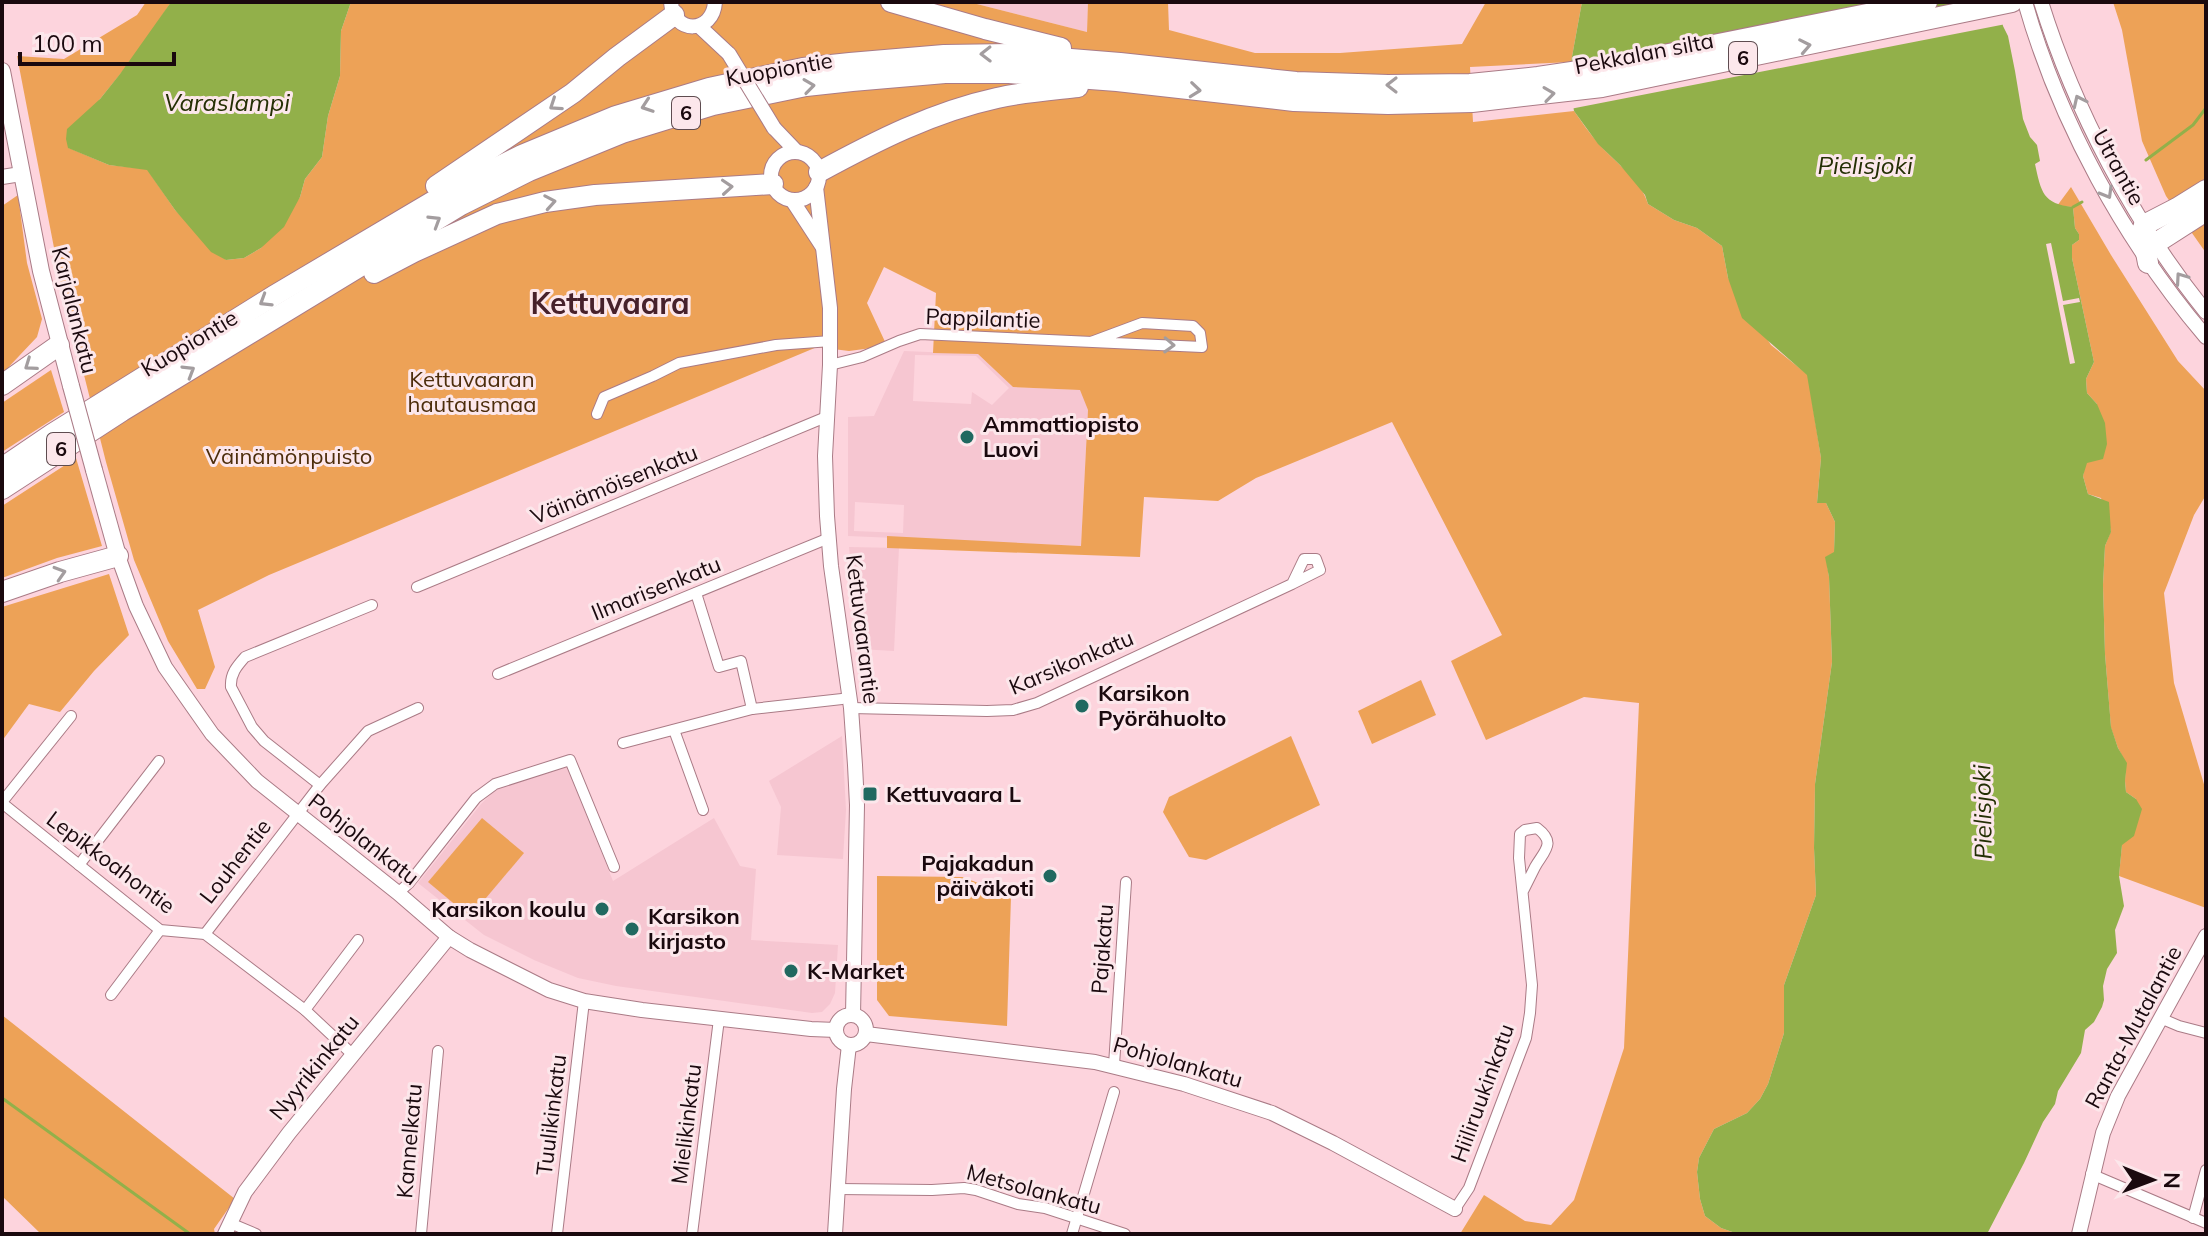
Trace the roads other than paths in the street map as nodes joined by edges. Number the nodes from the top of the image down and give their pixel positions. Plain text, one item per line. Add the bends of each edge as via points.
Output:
1 (891, 2) edge
2 (1927, 2) edge
3 (2012, 2) edge
4 (2025, 2) edge
5 (2041, 2) edge
6 (715, 7) edge
7 (673, 9) edge
8 (699, 26) junction
9 (727, 52) junction
10 (2, 71) edge
11 (1118, 72) junction
12 (1471, 93) junction
13 (774, 128) junction
14 (797, 152) junction
15 (778, 159) junction
16 (21, 174) junction
17 (2, 177) edge
18 (818, 179) junction
19 (773, 184) junction
20 (2206, 190) edge
21 (792, 200) junction
22 (2206, 211) edge
23 (2144, 240) junction
24 (824, 250) junction
25 (332, 261) junction
26 (297, 306) junction
27 (2206, 312) edge
28 (2206, 337) edge
29 (831, 341) junction
30 (1091, 342) junction
31 (59, 345) junction
32 (830, 365) junction
33 (2, 385) edge
34 (597, 414) dead end
35 (826, 417) junction
36 (2, 468) edge
37 (2, 489) edge
38 (829, 538) junction
39 (118, 556) junction
40 (1292, 584) dead end
41 (417, 587) dead end
42 (2, 592) edge
43 (696, 593) junction
44 (372, 605) dead end
45 (498, 674) dead end
46 (846, 704) junction
47 (418, 708) dead end
48 (752, 709) junction
49 (71, 716) dead end
50 (674, 730) junction
51 (623, 743) dead end
52 (159, 761) dead end
53 (320, 785) junction
54 (2, 803) edge
55 (703, 810) dead end
56 (298, 814) junction
57 (79, 865) junction
58 (614, 867) dead end
59 (1126, 882) dead end
60 (1523, 891) junction
61 (398, 893) junction
62 (160, 930) junction
63 (205, 934) junction
64 (2206, 936) edge
65 (449, 937) junction
66 (358, 940) dead end
67 (111, 995) dead end
68 (584, 1001) junction
69 (305, 1010) junction
70 (853, 1015) junction
71 (2160, 1018) junction
72 (719, 1019) junction
73 (836, 1030) junction
74 (2206, 1033) edge
75 (866, 1034) junction
76 (849, 1045) junction
77 (438, 1051) dead end
78 (352, 1054) junction
79 (1114, 1065) junction
80 (1114, 1092) dead end
81 (2206, 1170) edge
82 (2091, 1174) junction
83 (838, 1189) junction
84 (1455, 1209) joint
85 (2193, 1218) junction
86 (1076, 1220) junction
87 (2206, 1223) edge
88 (228, 1229) edge
89 (256, 1234) edge
90 (421, 1234) edge
91 (557, 1234) edge
92 (692, 1234) edge
93 (835, 1234) edge
94 (1072, 1234) edge
95 (1125, 1234) edge
96 (2079, 1234) edge

1 - 11 highway
2 - 12 highway, Pekkalan silta / 6
12 -> 3 highway, Pekkalan silta / 6 via 1602,87
4 -> 23 street, Utrantie via 2044,62 2094,170
23 -> 5 street, Utrantie via 2079,102
6 - 8 street
6 - 9 street
7 - 8 street via 685,25
7 -> 25 highway via 573,93
8 - 9 street
9 - 13 street, bridge
10 - 16 main road, Karjalankatu
11 - 12 highway, Kuopiontie / 6 via 1294,101 1388,104
11 - 18 highway via 934,116 881,139
11 -> 25 highway, Kuopiontie / 6 via 1011,54 944,55 803,68 709,88 616,116 522,155
26 -> 11 highway, Kuopiontie / 6 via 495,187 622,133 699,109 806,86 945,73
13 - 14 street
13 - 15 street
14 - 15 street
14 - 18 street via 811,158
15 - 19 street
16 - 17 street
16 - 31 main road, Karjalankatu
18 - 21 street via 806,197
18 - 24 street, Kettuvaarantie
19 - 21 street
26 -> 19 highway via 497,214 595,195
20 - 23 highway via 2177,208
21 - 24 street, Kettuvaarantie
22 - 23 highway
27 -> 23 street, Utrantie
23 - 28 street, Utrantie via 2180,306
24 - 29 street, Kettuvaarantie
25 -> 36 highway, Kuopiontie / 6
37 -> 26 highway, Kuopiontie / 6
29 - 32 street, Kettuvaarantie
29 - 34 street via 679,363 604,397
30 -> 30 street, Pappilantie via 1107,342 1202,347 1193,326 1142,323
30 - 32 street, Pappilantie via 920,334
31 -> 33 highway
31 - 39 main road, Karjalankatu, bridge
32 - 35 street, Kettuvaarantie
35 - 38 street, Kettuvaarantie
35 - 41 street, Väinämöisenkatu
38 - 43 street, Ilmarisenkatu
38 - 46 street, Kettuvaarantie
42 -> 39 highway
39 - 56 street, Pohjolankatu via 155,648 182,693 231,754
40 - 46 street, Karsikonkatu via 1013,710
43 - 45 street, Ilmarisenkatu
43 - 48 street via 719,667 741,661
44 - 53 street via 245,657 230,679 252,727
46 - 48 street, Karsikonkatu
46 - 70 street, Kettuvaarantie via 857,805
47 - 53 street, Louhentie via 368,731
48 - 50 street, Karsikonkatu
49 - 54 street
50 - 51 street, Karsikonkatu
50 - 55 street
52 - 57 street
53 - 56 street, Louhentie
54 - 57 street, Lepikkoahontie
56 - 61 street, Pohjolankatu
56 - 63 street, Louhentie
57 - 62 street, Lepikkoahontie
58 - 61 street via 570,760 495,784 476,798
59 - 79 street, Pajakatu
60 - 60 street, Hiiliruukinkatu via 1546,852 1548,842 1537,828 1520,834
60 - 84 street, Hiiliruukinkatu via 1532,985 1526,1038 1469,1188
61 - 65 street, Pohjolankatu
62 - 63 street, Lepikkoahontie
62 - 67 street
63 - 69 street
64 - 71 street, Ranta-Mutalantie
65 - 68 street, Pohjolankatu via 549,990
65 - 78 street, Nyyrikinkatu
66 - 69 street
68 - 72 street, Pohjolankatu
68 - 91 street, Tuulikinkatu
69 - 78 street
70 - 73 street via 841,1019
70 - 75 street via 864,1021
71 - 74 street
71 - 82 street, Ranta-Mutalantie via 2118,1096
72 - 73 street, Pohjolankatu
72 - 92 street, Mielikinkatu
73 - 76 street
75 - 76 street via 858,1044
75 - 79 street, Pohjolankatu
76 - 83 street
77 - 90 street, Kannelkatu
78 - 88 street, Nyyrikinkatu via 245,1192
79 - 84 street, Pohjolankatu via 1272,1113
80 - 86 street
81 - 85 street
82 - 85 street
82 - 96 street, Ranta-Mutalantie
83 - 86 street, Metsolankatu via 964,1188
83 - 93 street
85 - 87 street
86 - 94 street
86 - 95 street, Metsolankatu
88 - 89 street

